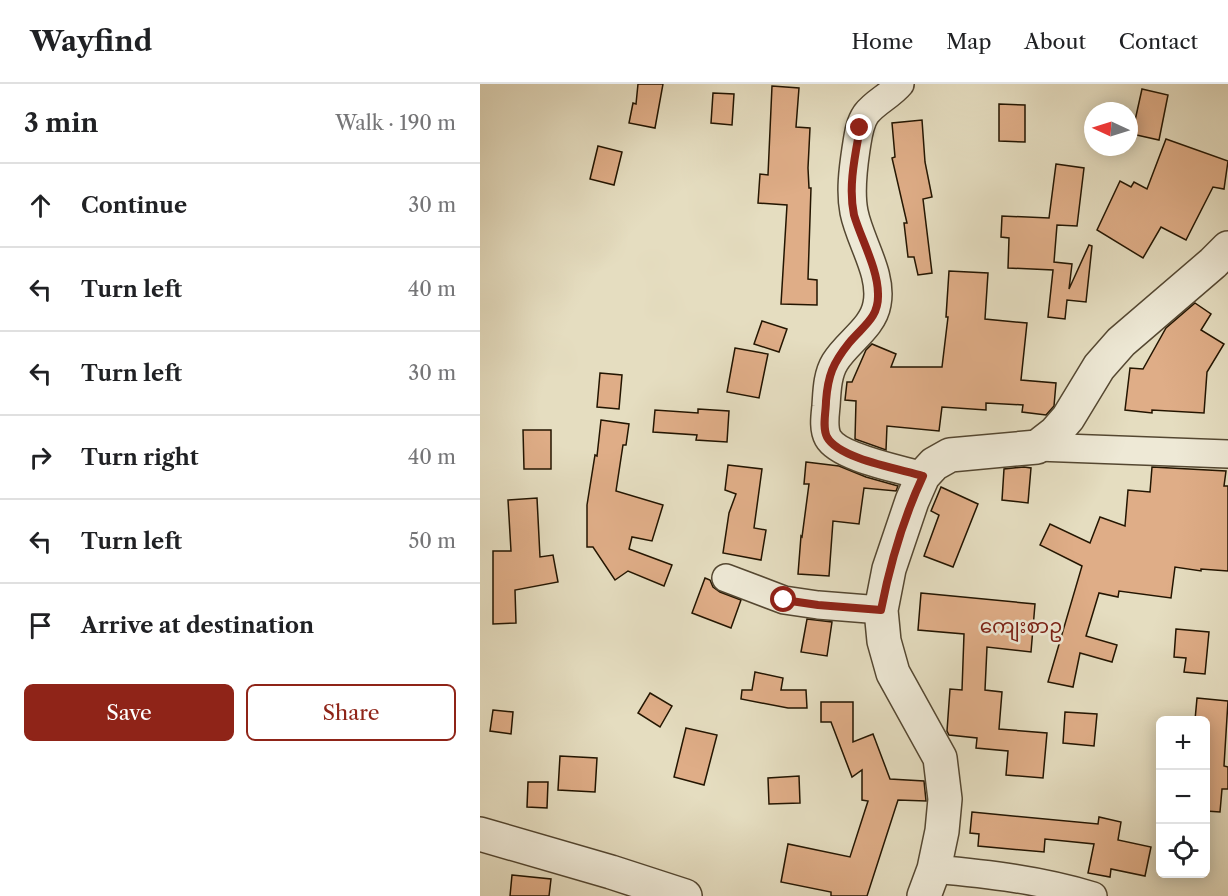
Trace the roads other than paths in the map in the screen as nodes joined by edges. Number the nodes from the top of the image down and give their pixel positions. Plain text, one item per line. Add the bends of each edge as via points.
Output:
1 (900, 84) edge
2 (1228, 248) edge
3 (1037, 447) junction
4 (1228, 454) edge
5 (923, 476) junction
6 (726, 578) dead end
7 (881, 610) junction
8 (480, 834) edge
9 (929, 883) edge
10 (685, 896) edge
11 (1093, 896) edge

1 - 5 street via 872,108 860,128 852,201 877,282 877,306 874,317 834,362 828,382 825,424 826,436 840,450
2 - 3 street via 1122,342 1099,367 1068,418
3 - 4 street
3 - 5 street via 950,455
5 - 7 street via 889,569
6 - 7 street via 784,600
7 - 9 street via 893,673 940,758 945,799 942,831
8 - 10 street
9 - 11 street via 988,874

